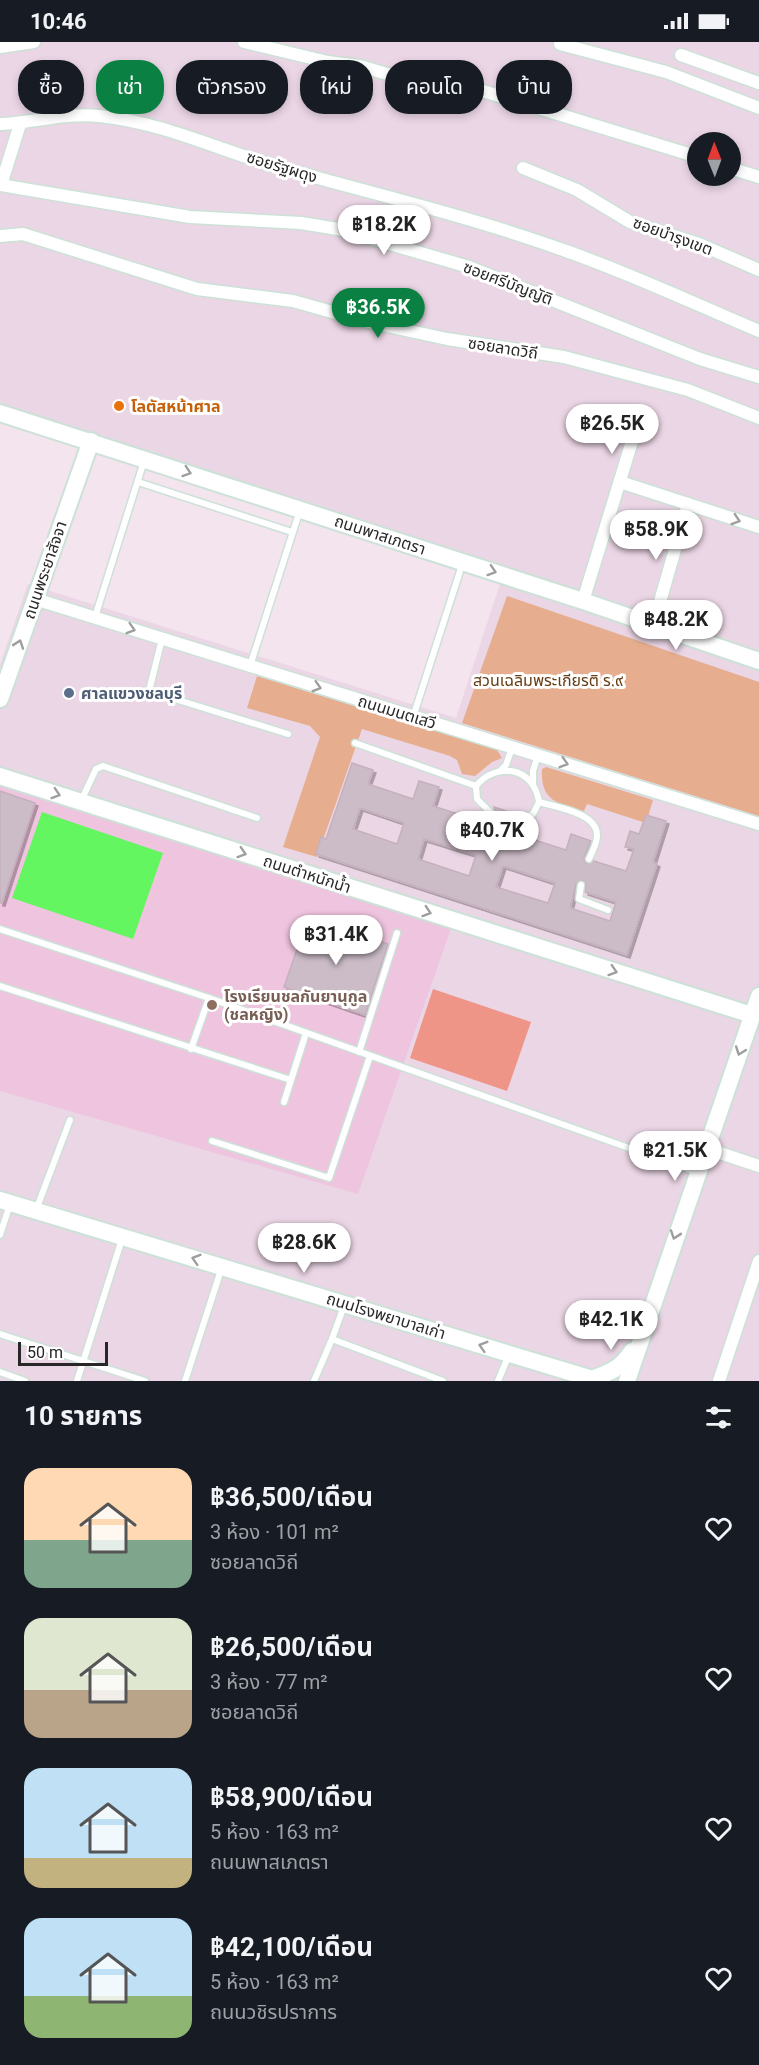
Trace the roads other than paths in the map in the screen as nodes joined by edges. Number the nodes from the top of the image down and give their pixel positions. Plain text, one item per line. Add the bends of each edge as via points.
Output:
1 (34, 42) edge
2 (244, 42) edge
3 (560, 44) dead end
4 (0, 47) edge
5 (681, 55) dead end
6 (759, 83) edge
7 (759, 108) edge
8 (20, 123) junction
9 (0, 124) edge
10 (687, 154) edge
11 (523, 168) dead end
12 (741, 171) edge
13 (759, 177) edge
14 (0, 186) edge
15 (0, 236) edge
16 (759, 270) edge
17 (759, 332) edge
18 (759, 377) edge
19 (0, 413) edge
20 (759, 418) edge
21 (633, 438) dead end
22 (91, 441) junction
23 (145, 459) junction
24 (138, 482) junction
25 (620, 482) junction
26 (688, 504) junction
27 (300, 509) junction
28 (759, 527) edge
29 (292, 532) junction
30 (463, 562) junction
31 (35, 599) junction
32 (583, 600) junction
33 (95, 618) junction
34 (653, 626) junction
35 (162, 639) junction
36 (759, 661) edge
37 (250, 666) junction
38 (0, 699) edge
39 (413, 717) junction
40 (288, 734) dead end
41 (355, 743) dead end
42 (512, 747) junction
43 (538, 755) junction
44 (500, 771) junction
45 (0, 776) edge
46 (476, 786) junction
47 (533, 786) junction
48 (539, 801) junction
49 (81, 802) junction
50 (492, 814) dead end
51 (257, 818) dead end
52 (517, 821) dead end
53 (759, 824) edge
54 (590, 859) dead end
55 (581, 885) dead end
56 (608, 910) dead end
57 (0, 929) edge
58 (397, 933) dead end
59 (0, 986) edge
60 (759, 996) edge
61 (209, 998) junction
62 (756, 1016) edge
63 (306, 1033) junction
64 (191, 1049) junction
65 (358, 1052) junction
66 (370, 1056) junction
67 (291, 1080) junction
68 (284, 1102) dead end
69 (70, 1120) dead end
70 (212, 1141) dead end
71 (705, 1148) junction
72 (759, 1166) edge
73 (696, 1173) junction
74 (5, 1201) edge
75 (36, 1210) junction
76 (0, 1235) edge
77 (123, 1237) junction
78 (759, 1261) edge
79 (222, 1267) junction
80 (345, 1304) junction
81 (0, 1334) edge
82 (640, 1338) junction
83 (332, 1339) junction
84 (509, 1354) junction
85 (83, 1361) junction
86 (0, 1372) edge
87 (432, 1379) edge
88 (585, 1379) edge
89 (25, 1381) edge
90 (77, 1381) edge
91 (145, 1381) edge
92 (185, 1381) edge
93 (314, 1381) edge
94 (443, 1381) edge
95 (498, 1381) edge
96 (627, 1381) edge
97 (719, 1381) edge

1 - 4 street
2 - 10 street via 360,66 441,90 473,88
3 - 7 street via 666,72
5 - 6 street
8 - 9 street, ซอยรัฐผดุง
8 - 14 street
8 - 17 street, ซอยรัฐผดุง via 47,117 98,115 151,126 270,165 451,213 567,251
11 - 16 street, ซอยบำรุงเขต via 577,190 630,222 699,244
12 - 13 street
14 - 18 street, ซอยศรีบัญญัติ via 190,217 301,223 348,232 469,267 700,359
15 - 20 street, ซอยลาดวิถี via 22,234 197,289 293,301 447,339 564,357 688,390
19 - 22 street, ถนนพาสเภตรา
21 - 25 street
22 - 23 street, ถนนพาสเภตรา
22 - 31 street, ถนนพระยาสัจจา
23 - 24 lane
23 -> 27 street, ถนนพาสเภตรา
24 - 29 lane
24 - 33 lane
25 - 26 street
25 - 32 street
26 -> 28 street
26 - 34 street
27 - 29 lane
27 - 30 street, ถนนพาสเภตรา
29 - 37 lane
30 -> 32 street, ถนนพาสเภตรา
30 - 39 lane
31 - 33 street, ถนนมนตเสวี
38 -> 31 street, ถนนพระยาสัจจา
32 - 34 street, ถนนพาสเภตรา
33 -> 35 street, ถนนมนตเสวี
34 - 36 street, ถนนพาสเภตรา
35 - 37 street, ถนนมนตเสวี
35 - 40 lane via 149,691
37 -> 39 street, ถนนมนตเสวี
39 - 42 street, ถนนมนตเสวี
41 - 46 lane
42 - 43 street, ถนนมนตเสวี
42 - 44 lane
43 - 47 lane
43 -> 53 street, ถนนมนตเสวี
44 - 46 lane
44 - 47 lane via 523,773
45 -> 49 street, ถนนตำหนักน้ำ
46 - 50 lane via 477,799
47 - 48 lane
48 - 52 lane via 533,814
48 - 54 lane via 588,818 597,836
49 - 51 lane via 96,769 103,766
49 -> 62 street, ถนนตำหนักน้ำ
55 - 56 lane via 579,899
57 - 61 lane
58 - 65 lane
59 - 64 lane
60 - 62 street
61 - 63 lane
61 - 64 lane
62 -> 71 street
63 - 65 lane
63 - 67 lane
64 - 67 lane
65 - 66 lane
66 - 70 lane via 329,1178
66 - 73 lane
67 - 68 lane
69 - 75 lane
71 - 72 street
71 - 73 street
73 -> 82 street
74 - 75 street, ถนนโรงพยาบาลเก่า
74 - 76 lane
75 - 77 street, ถนนโรงพยาบาลเก่า
79 -> 77 street, ถนนโรงพยาบาลเก่า
77 - 85 lane
78 - 97 street
79 - 80 street, ถนนโรงพยาบาลเก่า
79 - 92 lane
80 - 83 lane
84 -> 80 street, ถนนโรงพยาบาลเก่า
81 - 85 lane
82 - 88 street via 622,1365 609,1374
82 - 96 street
83 - 87 lane
83 - 93 lane
84 - 88 street, ถนนโรงพยาบาลเก่า
84 - 95 lane
85 - 90 lane
85 - 91 lane
86 - 89 lane
87 - 94 lane

